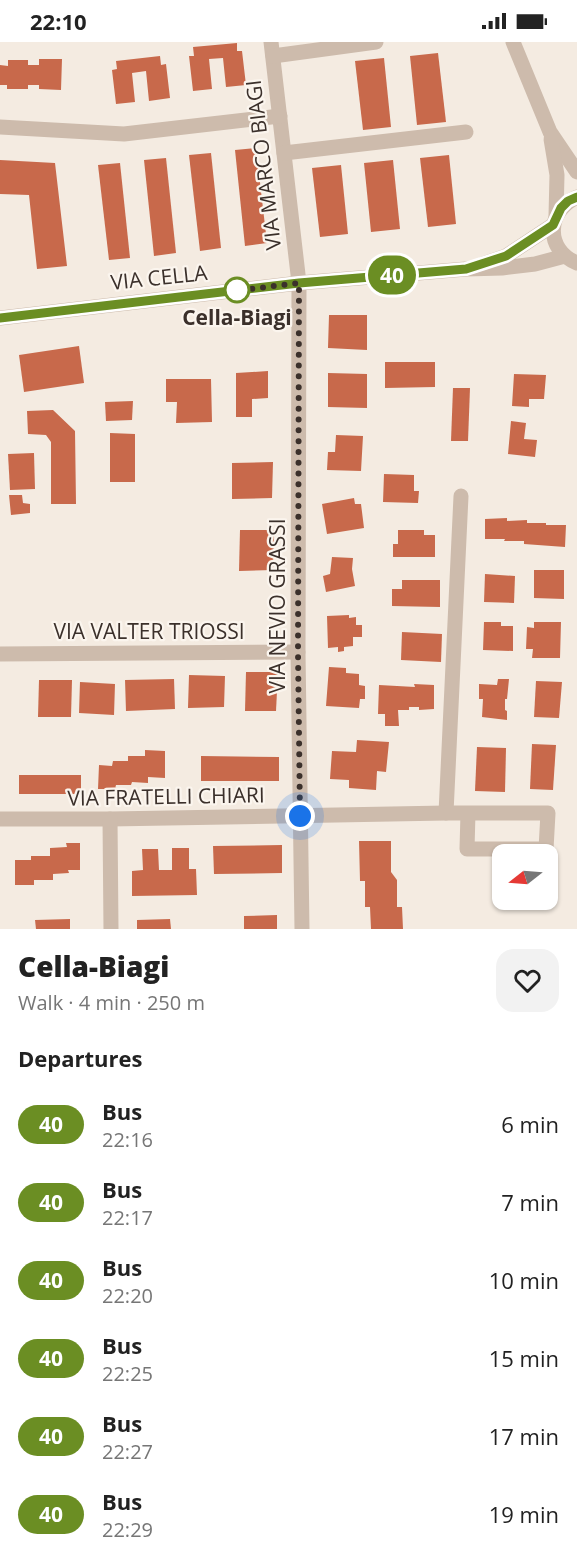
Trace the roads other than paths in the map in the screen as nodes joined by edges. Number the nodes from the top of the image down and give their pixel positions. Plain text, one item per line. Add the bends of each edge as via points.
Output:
1 (376, 42) edge
2 (513, 42) edge
3 (272, 49) edge
4 (280, 116) junction
5 (0, 127) edge
6 (466, 132) dead end
7 (550, 132) junction
8 (284, 153) junction
9 (577, 172) edge
10 (577, 197) edge
11 (555, 221) junction
12 (571, 260) edge
13 (466, 269) junction
14 (299, 283) junction
15 (0, 318) edge
16 (461, 496) dead end
17 (298, 652) junction
18 (0, 654) edge
19 (446, 813) junction
20 (468, 813) junction
21 (300, 816) junction
22 (0, 819) edge
23 (110, 819) junction
24 (111, 929) edge
25 (302, 929) edge

1 - 3 street
2 - 7 street
3 - 4 street, VIA MARCO BIAGI
4 - 5 street via 124,134
4 - 8 street, VIA MARCO BIAGI
6 - 8 street
7 - 9 street
7 - 11 street via 557,175
8 - 14 street, VIA MARCO BIAGI
10 - 11 street, VIA CELLA via 568,201
11 - 12 street, VIA CELLA via 558,248
11 - 13 street, VIA CELLA via 506,256
12 - 13 street, VIA CELLA
13 - 14 street, VIA CELLA
14 - 15 street, VIA CELLA
14 - 17 street, VIA NEVIO GRASSI
16 - 19 street
17 - 18 street, VIA VALTER TRIOSSI
17 - 21 street, VIA NEVIO GRASSI
19 - 20 street, VIA FRATELLI CHIARI
19 - 21 street, VIA FRATELLI CHIARI
20 - 20 street, VIA FRATELLI CHIARI via 548,813 546,849 467,849
21 - 23 street, VIA FRATELLI CHIARI
21 - 25 street, VIA NEVIO GRASSI
22 - 23 street, VIA FRATELLI CHIARI
23 - 24 street

